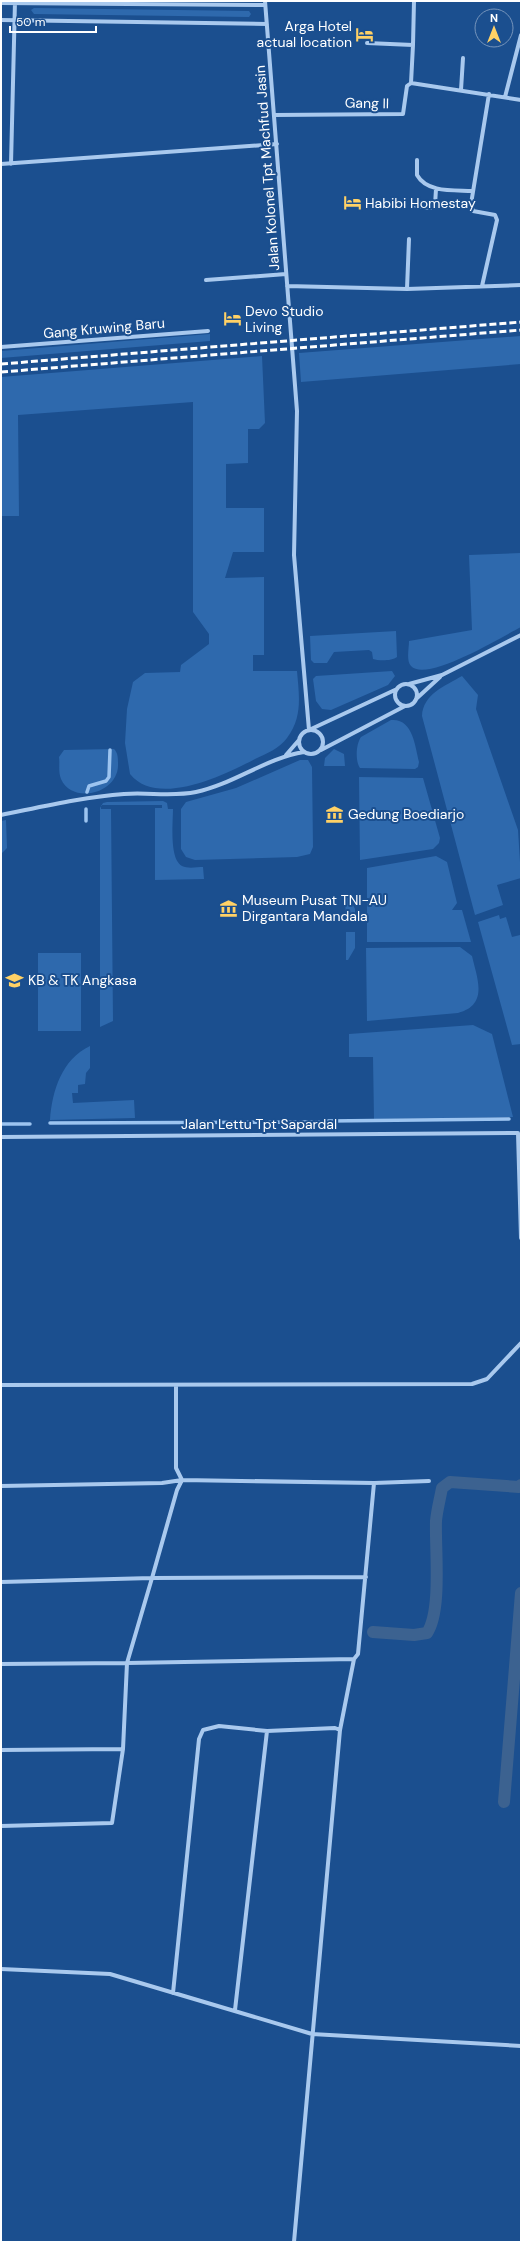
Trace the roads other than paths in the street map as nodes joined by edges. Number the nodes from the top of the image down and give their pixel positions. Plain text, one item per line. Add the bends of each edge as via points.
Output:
1 (414, 1) edge
2 (1, 2) edge
3 (15, 2) edge
4 (265, 3) edge
5 (1, 20) edge
6 (14, 20) junction
7 (267, 24) junction
8 (521, 35) edge
9 (367, 42) dead end
10 (413, 45) junction
11 (463, 58) dead end
12 (411, 83) junction
13 (461, 90) junction
14 (489, 94) junction
15 (505, 97) junction
16 (521, 100) edge
17 (274, 115) junction
18 (277, 144) junction
19 (416, 160) dead end
20 (1, 164) edge
21 (11, 164) junction
22 (436, 189) junction
23 (472, 191) junction
24 (416, 206) dead end
25 (409, 239) dead end
26 (286, 274) junction
27 (206, 280) dead end
28 (521, 285) edge
29 (287, 286) junction
30 (482, 286) junction
31 (407, 289) junction
32 (208, 331) dead end
33 (1, 347) edge
34 (521, 635) edge
35 (442, 675) junction
36 (409, 684) junction
37 (397, 689) junction
38 (416, 699) junction
39 (405, 706) junction
40 (309, 730) junction
41 (299, 740) junction
42 (321, 750) junction
43 (304, 752) junction
44 (286, 755) junction
45 (1, 815) edge
46 (1, 1137) edge
47 (521, 1238) edge
48 (521, 1343) edge
49 (1, 1385) edge
50 (176, 1385) junction
51 (182, 1480) junction
52 (429, 1481) dead end
53 (374, 1483) junction
54 (1, 1486) edge
55 (366, 1577) junction
56 (152, 1578) junction
57 (1, 1582) edge
58 (354, 1659) junction
59 (127, 1663) junction
60 (1, 1664) edge
61 (340, 1730) junction
62 (267, 1731) junction
63 (123, 1749) junction
64 (1, 1750) edge
65 (1, 1826) edge
66 (1, 1970) edge
67 (173, 1993) junction
68 (235, 2010) junction
69 (312, 2034) junction
70 (521, 2046) edge
71 (294, 2242) edge

1 - 10 street
2 - 3 street
3 - 4 street
3 - 6 street
4 - 7 street, Jalan Kolonel Tpt Machfud Jasin
5 - 6 street
6 - 7 street
6 - 21 street
7 - 17 street, Jalan Kolonel Tpt Machfud Jasin
8 - 15 street
9 - 10 street
10 - 12 street
11 - 13 street
12 - 13 street
12 - 17 street, Gang II via 407,86 403,114
13 - 14 street
14 - 15 street
14 - 23 street
15 - 16 street
17 - 18 street, Jalan Kolonel Tpt Machfud Jasin
18 - 21 street
18 - 26 street, Jalan Kolonel Tpt Machfud Jasin
19 - 22 street via 418,178
20 - 21 street
22 - 23 street
22 - 24 street via 435,205 430,208
23 - 30 street via 473,211 495,215 497,220
25 - 31 street
26 - 27 street
26 - 29 street, Jalan Kolonel Tpt Machfud Jasin
28 - 30 street
29 - 31 street
29 - 40 street, Jalan Kolonel Tpt Machfud Jasin via 297,411 294,555
30 - 31 street
32 - 33 street, Gang Kruwing Baru
34 - 35 street
35 - 36 street
35 - 38 street
36 - 37 street
36 - 38 street via 416,691
37 - 39 street via 397,701
37 - 40 street
38 - 39 street
39 - 42 street
40 - 41 street via 304,732
40 - 42 street via 318,732 321,736
41 - 43 street
41 - 44 street
42 - 43 street via 313,754
43 - 44 street
44 - 45 street via 230,782 195,793 124,794
46 - 47 street, Jalan Lettu Tpt Sapardal via 518,1133
48 - 50 street via 487,1379 477,1383
49 - 50 street
50 - 51 street via 176,1468
51 - 53 street
51 - 54 street via 162,1483
51 - 56 street
52 - 53 street
53 - 55 street
55 - 56 street
55 - 58 street via 358,1654
56 - 57 street
56 - 59 street
58 - 59 street
58 - 61 street
59 - 60 street
59 - 63 street
61 - 62 street via 335,1728
61 - 69 street
62 - 67 street via 219,1726 203,1730 199,1739
62 - 68 street
63 - 64 street
63 - 65 street via 112,1823
66 - 67 street via 110,1974
67 - 68 street
68 - 69 street
69 - 70 street
69 - 71 street

